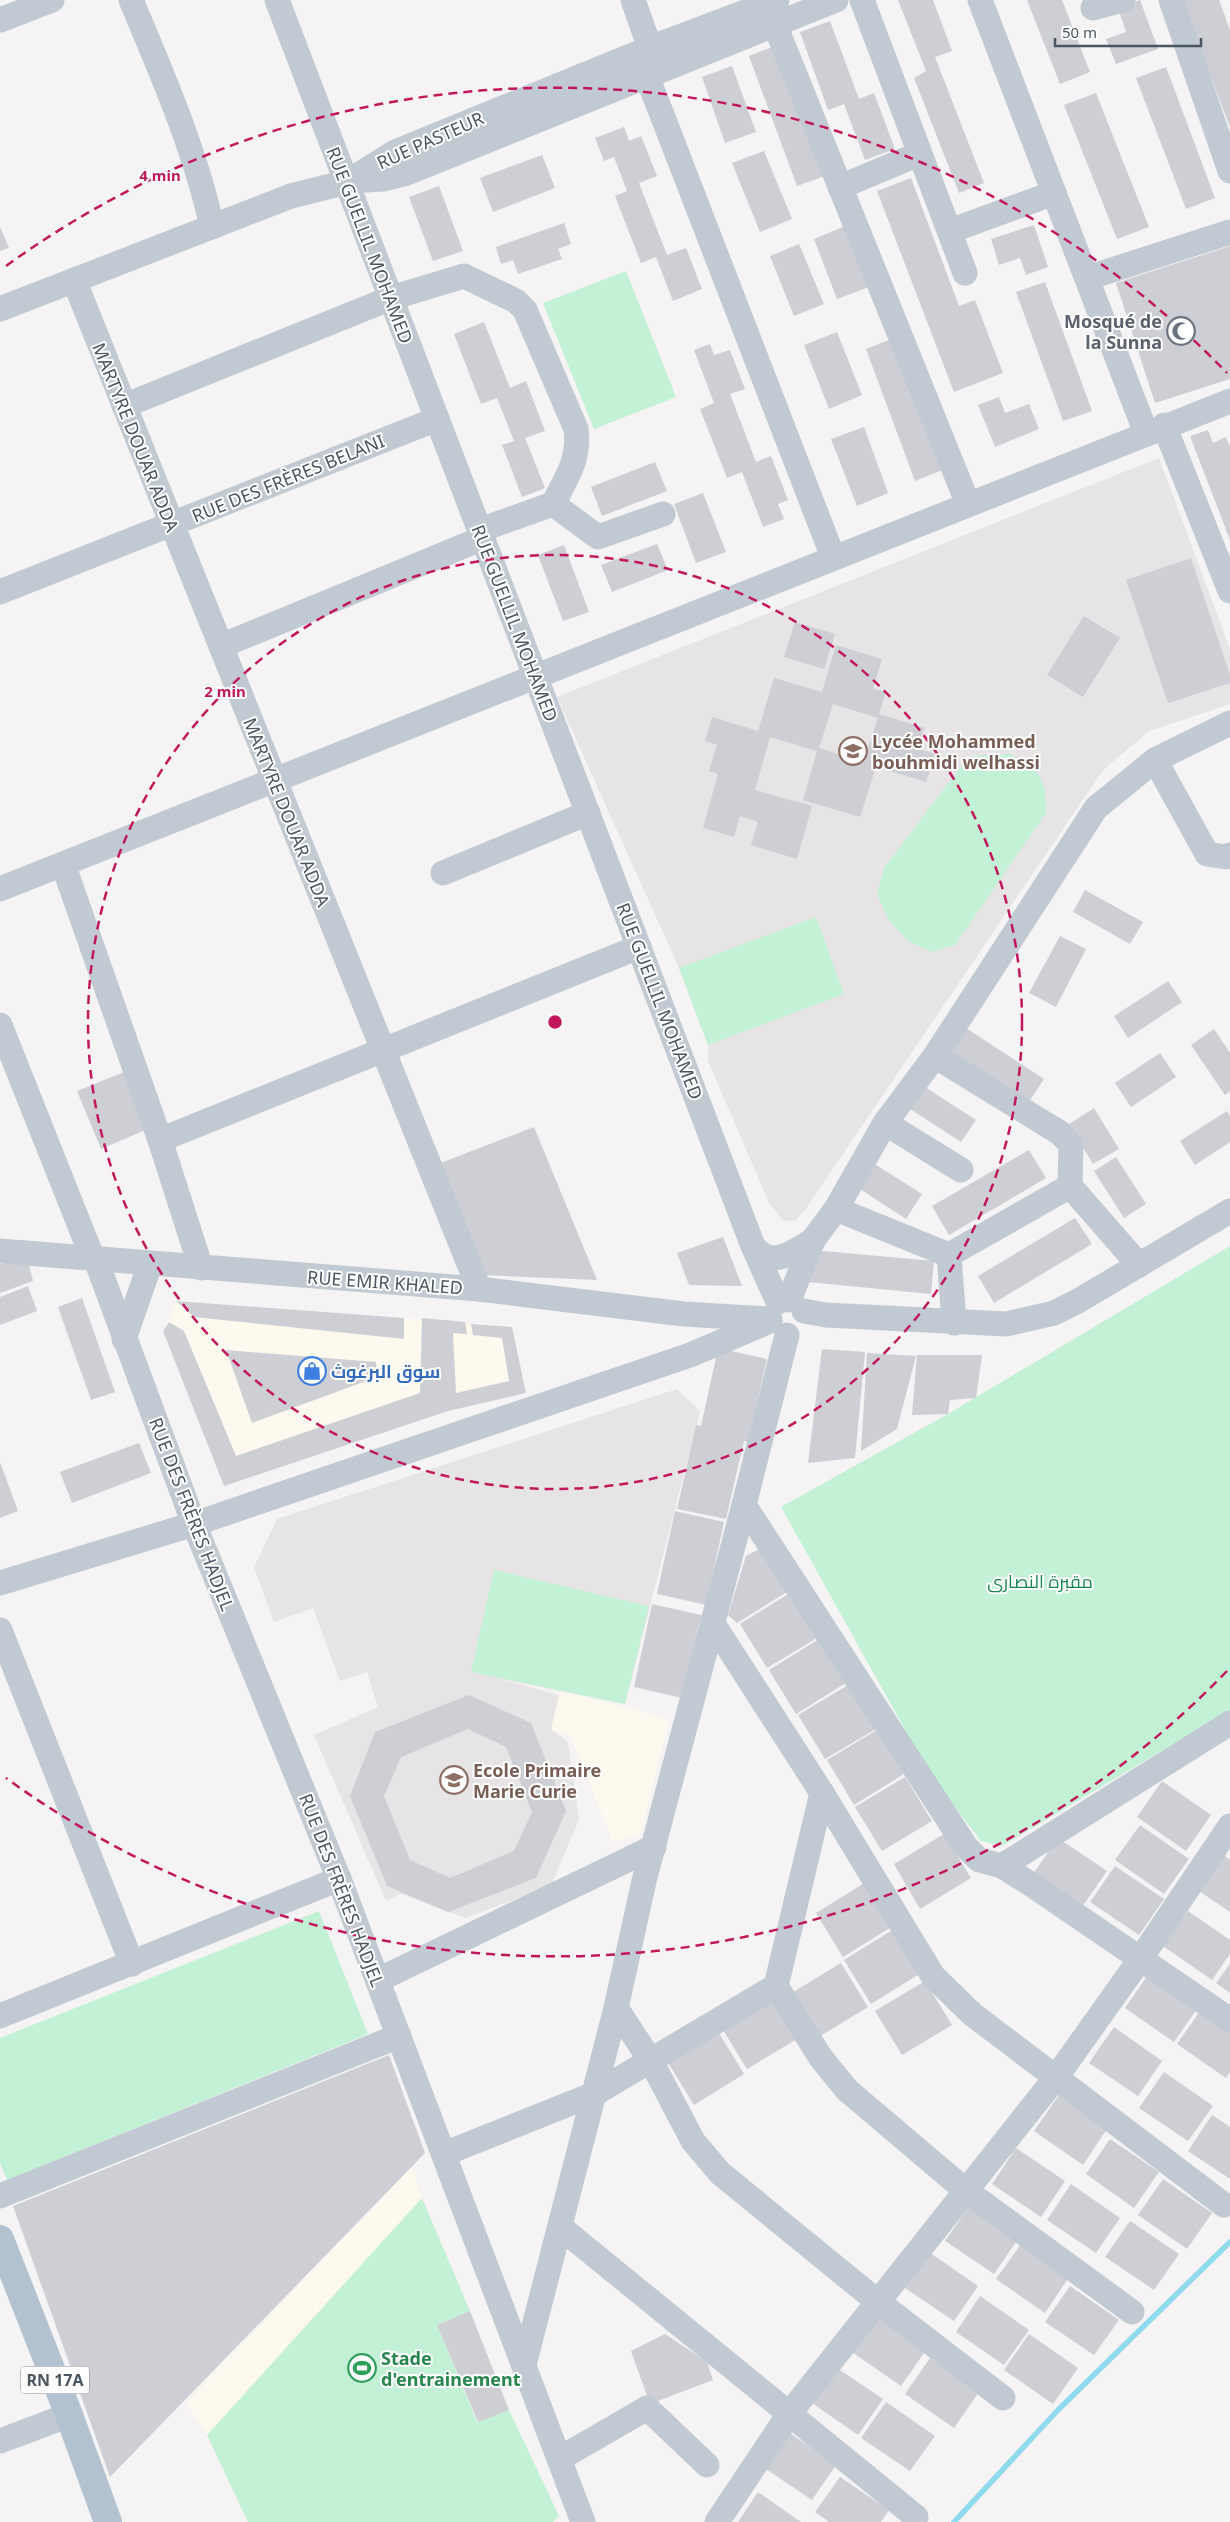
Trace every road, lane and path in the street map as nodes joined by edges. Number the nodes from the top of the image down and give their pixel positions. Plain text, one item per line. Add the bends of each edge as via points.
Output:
1 (52, 0) edge
2 (131, 0) edge
3 (278, 0) edge
4 (633, 0) edge
5 (777, 0) edge
6 (836, 0) edge
7 (862, 0) edge
8 (980, 0) edge
9 (1123, 0) edge
10 (1171, 0) edge
11 (1093, 8) dead end
12 (6, 12) edge
13 (775, 25) junction
14 (650, 48) junction
15 (647, 76) junction
16 (920, 154) junction
17 (1230, 171) edge
18 (347, 182) junction
19 (840, 187) junction
20 (1054, 193) junction
21 (212, 227) junction
22 (950, 231) junction
23 (1230, 232) edge
24 (965, 273) dead end
25 (1087, 278) junction
26 (74, 280) junction
27 (391, 298) junction
28 (0, 309) edge
29 (124, 406) junction
30 (1223, 408) edge
31 (437, 419) junction
32 (1155, 429) junction
33 (553, 504) junction
34 (968, 504) junction
35 (663, 514) dead end
36 (172, 524) junction
37 (482, 534) junction
38 (833, 558) junction
39 (1230, 591) edge
40 (0, 592) edge
41 (220, 646) junction
42 (536, 676) junction
43 (1230, 723) edge
44 (1154, 760) junction
45 (274, 780) junction
46 (588, 813) junction
47 (1230, 855) edge
48 (64, 864) junction
49 (443, 873) dead end
50 (0, 889) edge
51 (639, 947) junction
52 (0, 1025) edge
53 (383, 1050) junction
54 (935, 1056) junction
55 (885, 1123) junction
56 (160, 1140) junction
57 (961, 1170) dead end
58 (1070, 1186) junction
59 (836, 1210) junction
60 (1230, 1211) edge
61 (813, 1240) junction
62 (753, 1246) junction
63 (0, 1251) edge
64 (948, 1255) junction
65 (94, 1259) junction
66 (150, 1264) junction
67 (1139, 1265) junction
68 (202, 1268) junction
69 (479, 1289) junction
70 (684, 1314) junction
71 (783, 1314) junction
72 (954, 1323) junction
73 (124, 1339) junction
74 (690, 1356) junction
75 (744, 1505) junction
76 (194, 1524) junction
77 (0, 1583) edge
78 (712, 1622) junction
79 (0, 1630) edge
80 (1230, 1722) edge
81 (822, 1793) junction
82 (1227, 1836) edge
83 (654, 1847) junction
84 (1002, 1866) junction
85 (339, 1879) junction
86 (1141, 1958) junction
87 (132, 1964) junction
88 (378, 1980) junction
89 (776, 1986) junction
90 (616, 2008) junction
91 (0, 2016) edge
92 (1230, 2020) edge
93 (399, 2036) junction
94 (651, 2061) junction
95 (1057, 2076) junction
96 (594, 2094) junction
97 (444, 2154) junction
98 (965, 2190) junction
99 (0, 2196) edge
100 (1224, 2205) dead end
101 (560, 2227) junction
102 (0, 2239) edge
103 (878, 2302) junction
104 (1132, 2312) dead end
105 (524, 2366) junction
106 (1003, 2398) dead end
107 (789, 2414) junction
108 (69, 2415) junction
109 (0, 2441) edge
110 (559, 2459) junction
111 (707, 2464) dead end
112 (916, 2517) dead end
113 (108, 2522) edge
114 (583, 2522) edge
115 (717, 2522) edge

1 - 12 street
2 - 21 street via 172,102 204,192
3 - 18 street, RUE GUELLIL MOHAMED
4 - 14 street
5 - 14 street, RUE PASTEUR
6 - 13 street
7 - 16 street
8 - 20 street
9 - 11 street
10 - 17 street
13 - 15 street
13 - 19 street
14 - 15 street
14 - 18 street, RUE PASTEUR via 395,152
15 - 18 street via 408,173
15 - 38 street
16 - 19 street
16 - 22 street
18 - 21 street, RUE PASTEUR via 291,196
18 - 27 street, RUE GUELLIL MOHAMED
19 - 34 street
20 - 22 street
20 - 25 street
21 - 26 street, RUE PASTEUR
22 - 24 street
23 - 25 street
25 - 32 street
26 - 28 street, RUE PASTEUR
26 - 29 street, MARTYRE DOUAR ADDA
27 - 29 street
27 - 31 street, RUE GUELLIL MOHAMED
27 - 33 street via 464,276 516,301 525,310 576,429 578,446 574,463
29 - 36 street, MARTYRE DOUAR ADDA
30 - 32 street
31 - 36 street, RUE DES FRÈRES BELANI
31 - 37 street, RUE GUELLIL MOHAMED
32 - 34 street
32 - 39 street
33 - 35 street via 598,537
33 - 37 street
34 - 38 street
36 - 40 street, RUE DES FRÈRES BELANI
36 - 41 street, MARTYRE DOUAR ADDA
37 - 41 street
37 - 42 street, RUE GUELLIL MOHAMED
38 - 42 street
41 - 45 street, MARTYRE DOUAR ADDA
42 - 45 street
42 - 46 street, RUE GUELLIL MOHAMED
43 - 44 street
44 - 47 street via 1207,854
44 - 54 street via 1096,808
45 - 48 street
45 - 53 street, MARTYRE DOUAR ADDA
46 - 49 street
46 - 51 street, RUE GUELLIL MOHAMED
48 - 50 street
48 - 56 street
51 - 53 street
51 - 62 street, RUE GUELLIL MOHAMED
52 - 65 street, RUE DES FRÈRES HADJEL
53 - 56 street
53 - 69 street, MARTYRE DOUAR ADDA
54 - 55 street
54 - 58 street via 1060,1133 1072,1145
55 - 57 street
55 - 59 street
56 - 68 street
58 - 64 street
58 - 67 street
59 - 61 street
59 - 64 street
60 - 67 street, RUE EMIR KHALED
61 - 62 street via 788,1257 777,1259 758,1252
61 - 71 street
62 - 71 street, RUE GUELLIL MOHAMED
63 - 65 street, RUE EMIR KHALED
64 - 72 street
65 - 66 street, RUE EMIR KHALED
65 - 73 street, RUE DES FRÈRES HADJEL
66 - 68 street, RUE EMIR KHALED
66 - 73 street
67 - 72 street, RUE EMIR KHALED via 1054,1313 1006,1324
68 - 69 street, RUE EMIR KHALED
69 - 70 street, RUE EMIR KHALED
70 - 71 street, RUE EMIR KHALED
70 - 74 street via 695,1326 696,1339
71 - 72 street, RUE EMIR KHALED
71 - 74 street
71 - 75 street
73 - 76 street, RUE DES FRÈRES HADJEL
74 - 76 street
75 - 78 street
75 - 84 street via 966,1847 979,1860
76 - 77 street
76 - 85 street, RUE DES FRÈRES HADJEL
78 - 81 street
78 - 83 street
79 - 87 street
80 - 84 street
81 - 89 street
81 - 95 street via 933,1976 972,2014
82 - 86 street
83 - 88 street
83 - 90 street
84 - 86 street
85 - 87 street
85 - 88 street, RUE DES FRÈRES HADJEL
86 - 92 street
86 - 95 street
87 - 91 street
88 - 93 street, RUE DES FRÈRES HADJEL
89 - 94 street
89 - 98 street via 821,2058 847,2090
90 - 94 street
90 - 96 street
93 - 97 street, RUE DES FRÈRES HADJEL
93 - 99 street
94 - 96 street
94 - 103 street via 692,2141 720,2173
95 - 98 street
95 - 100 street
96 - 97 street
96 - 101 street
97 - 105 street, RUE DES FRÈRES HADJEL
98 - 103 street
98 - 104 street
101 - 105 street
101 - 107 street
102 - 108 main road, RN 17A
103 - 106 street
103 - 107 street
105 - 110 street, RUE DES FRÈRES HADJEL
107 - 112 street
107 - 115 street
108 - 109 street
108 - 113 main road, RN 17A
110 - 111 street via 647,2408
110 - 114 street, RUE DES FRÈRES HADJEL

